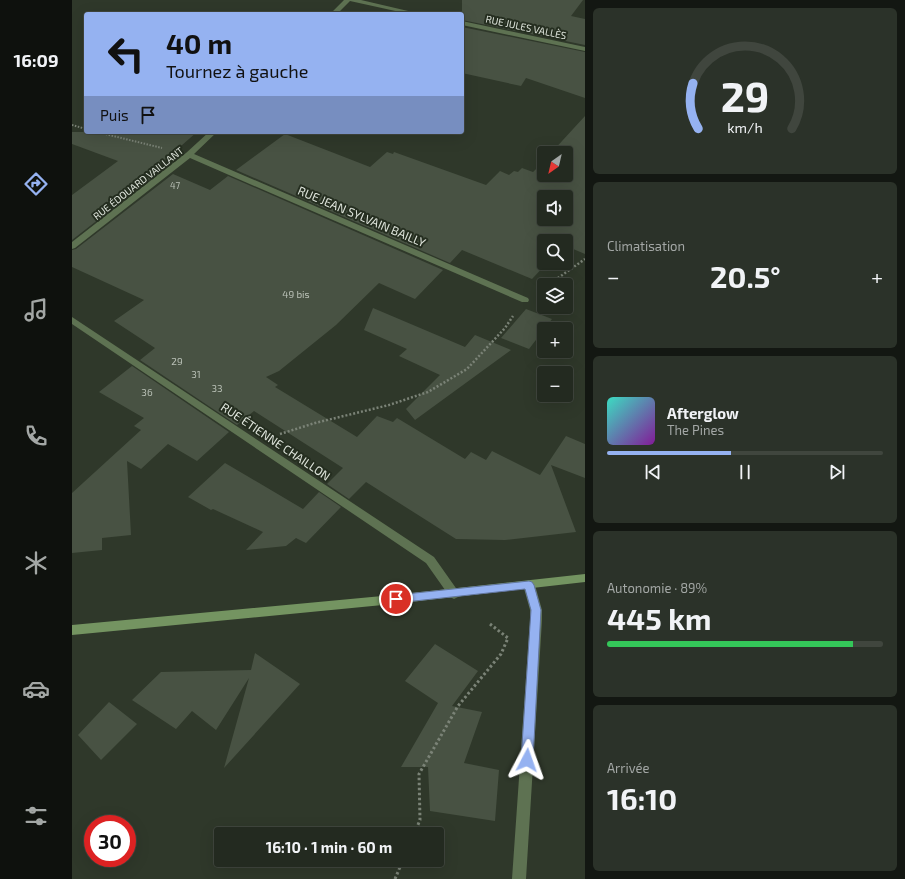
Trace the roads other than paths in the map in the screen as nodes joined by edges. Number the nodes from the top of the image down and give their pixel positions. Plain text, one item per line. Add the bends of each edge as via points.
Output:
1 (348, 0) edge
2 (352, 0) edge
3 (335, 12) edge
4 (409, 12) edge
5 (464, 23) edge
6 (585, 49) edge
7 (211, 134) edge
8 (189, 155) junction
9 (72, 246) edge
10 (525, 300) road end
11 (72, 320) edge
12 (585, 578) edge
13 (529, 585) junction
14 (454, 594) junction
15 (72, 630) edge
16 (519, 879) edge

1 - 3 street
2 - 4 street
5 - 6 street, RUE JULES VALLÈS
7 - 8 street, RUE ÉDOUARD VAILLANT
8 - 9 street, RUE ÉDOUARD VAILLANT
8 - 10 street, RUE JEAN SYLVAIN BAILLY
11 - 14 street, RUE ÉTIENNE CHAILLON via 430,560
12 - 13 main road
13 - 14 main road
13 - 16 street via 536,620
14 - 15 main road

